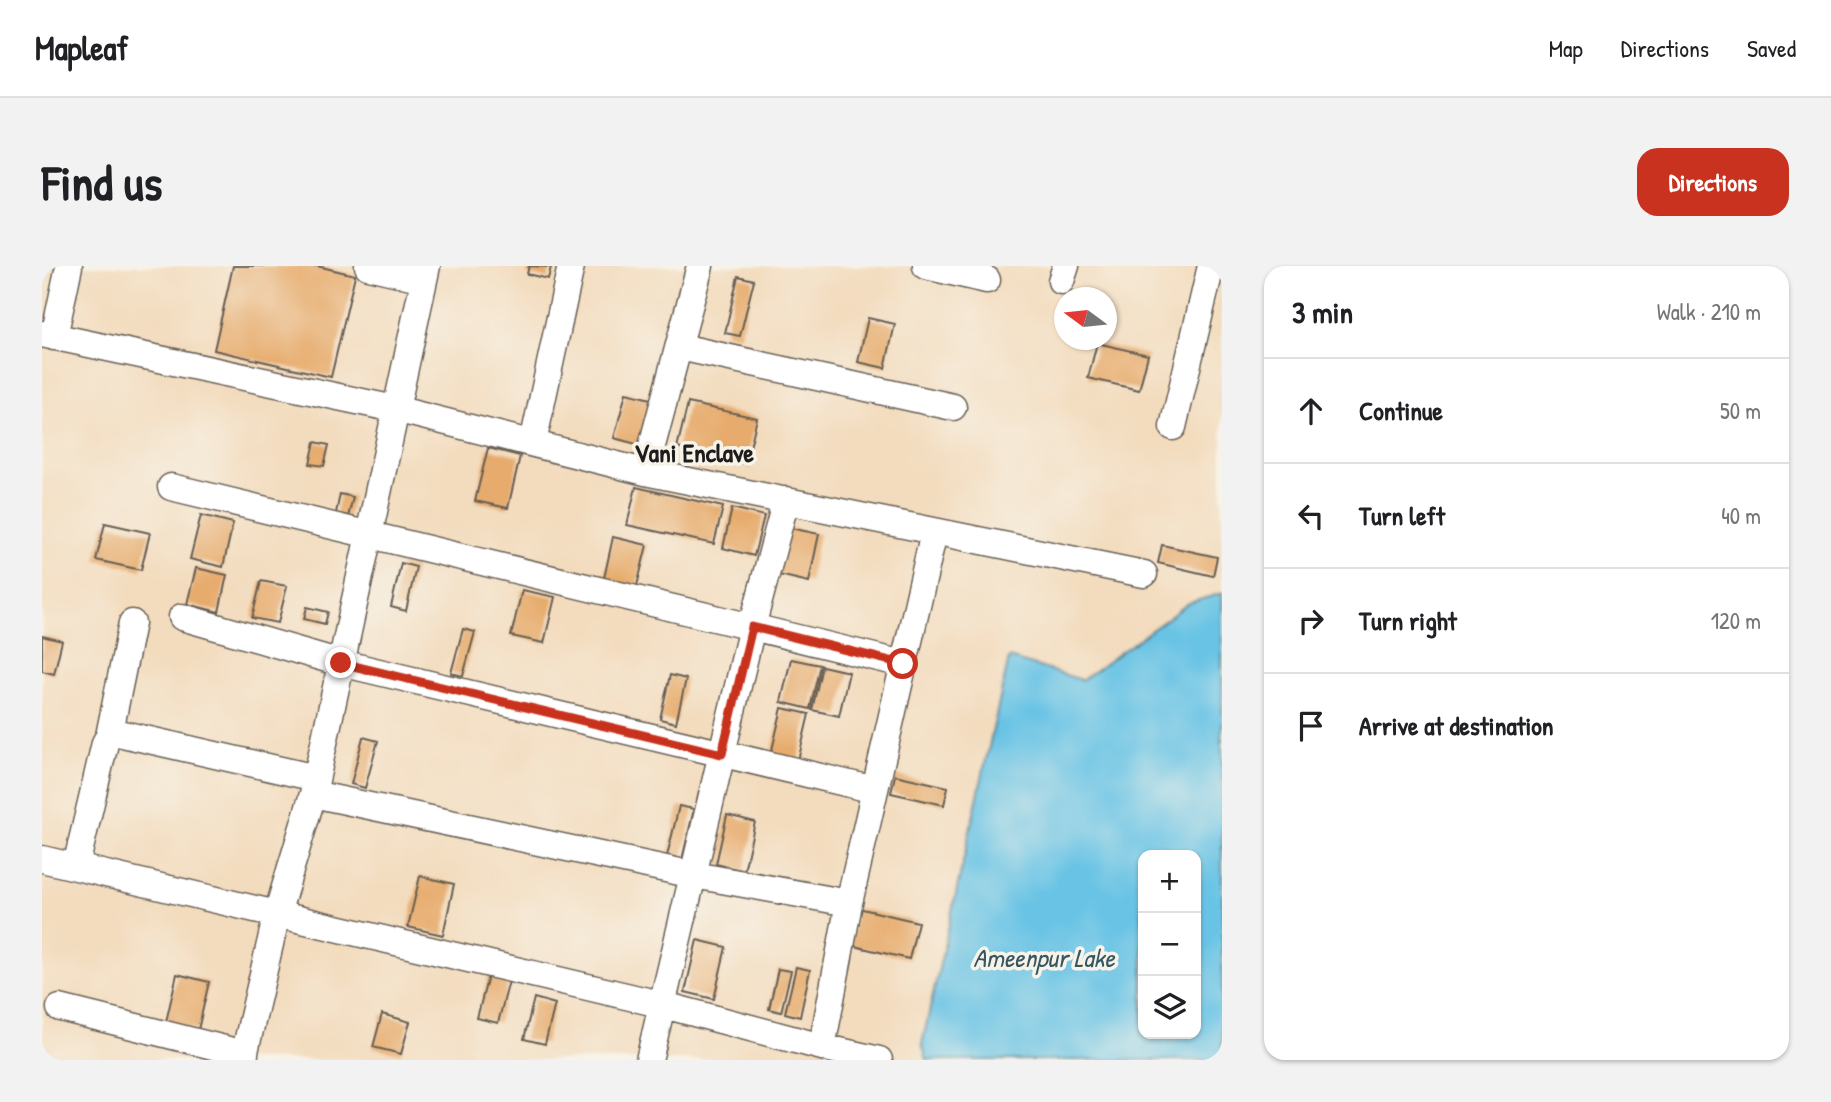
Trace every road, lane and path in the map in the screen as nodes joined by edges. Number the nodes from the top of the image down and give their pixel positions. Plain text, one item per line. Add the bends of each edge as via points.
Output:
1 (69, 266) edge
2 (368, 266) edge
3 (571, 266) edge
4 (700, 266) edge
5 (926, 266) edge
6 (1211, 266) edge
7 (426, 272) edge
8 (987, 280) dead end
9 (48, 335) edge
10 (680, 347) junction
11 (953, 407) dead end
12 (395, 410) junction
13 (1172, 428) dead end
14 (533, 443) junction
15 (645, 472) junction
16 (171, 487) dead end
17 (786, 500) junction
18 (934, 532) junction
19 (370, 534) junction
20 (1144, 574) dead end
21 (182, 617) dead end
22 (132, 623) dead end
23 (752, 627) junction
24 (341, 663) junction
25 (903, 664) junction
26 (109, 736) junction
27 (722, 754) junction
28 (314, 786) junction
29 (875, 790) junction
30 (42, 859) edge
31 (76, 866) junction
32 (694, 875) junction
33 (849, 903) junction
34 (277, 914) junction
35 (660, 1004) junction
36 (60, 1008) dead end
37 (821, 1047) junction
38 (244, 1057) edge
39 (649, 1060) edge
40 (879, 1060) edge

1 - 9 street
2 - 7 street
3 - 14 street
4 - 10 street
5 - 8 street
6 - 13 street
7 - 12 street
9 - 12 street
10 - 11 street
10 - 15 street
12 - 14 street
12 - 19 street
14 - 15 street
15 - 17 street
16 - 19 street
17 - 18 street
17 - 23 street
18 - 20 street
18 - 25 street
19 - 23 street
19 - 24 street
21 - 24 street
22 - 26 street
23 - 25 street
23 - 27 street
24 - 27 street
24 - 28 street
25 - 29 street
26 - 28 street via 114,732
26 - 31 street
27 - 29 street
27 - 32 street
28 - 32 street
28 - 34 street
29 - 33 street
30 - 31 street
31 - 34 street
32 - 33 street
32 - 35 street
33 - 37 street
34 - 35 street
34 - 38 street
35 - 37 street
35 - 39 street
36 - 38 street
37 - 40 street

